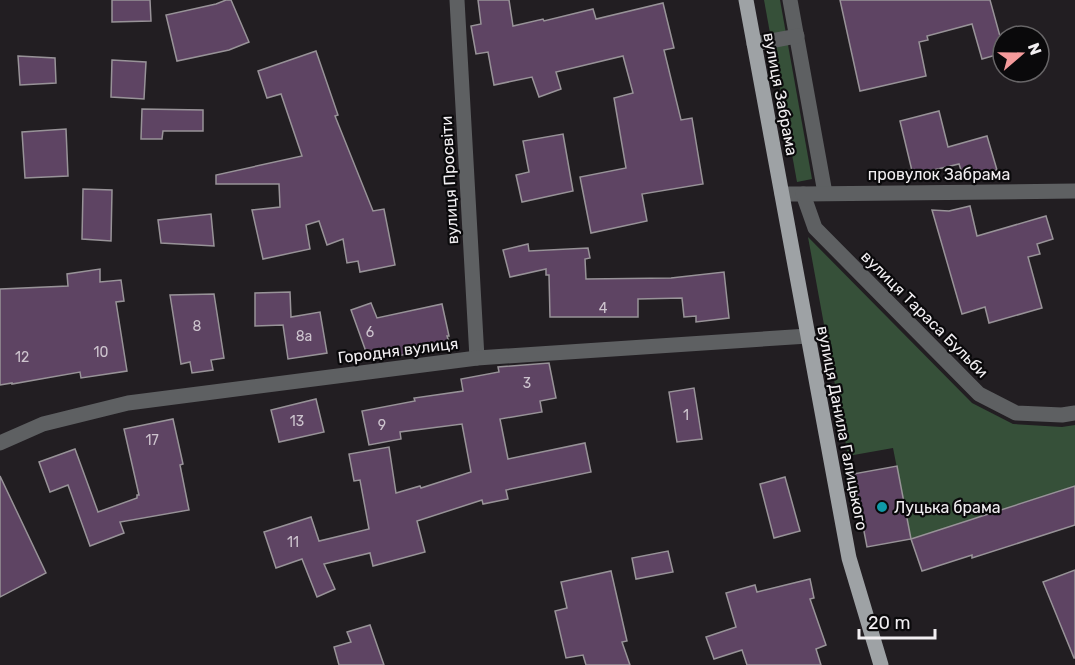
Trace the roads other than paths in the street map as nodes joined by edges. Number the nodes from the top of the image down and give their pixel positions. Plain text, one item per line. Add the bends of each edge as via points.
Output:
1 (457, 0) edge
2 (746, 0) edge
3 (790, 0) edge
4 (797, 36) junction
5 (754, 44) junction
6 (1075, 191) edge
7 (825, 193) junction
8 (782, 194) junction
9 (803, 194) junction
10 (808, 336) junction
11 (477, 358) junction
12 (1075, 413) edge
13 (0, 443) edge
14 (881, 665) edge

1 - 11 street, вулиця Просвіти
2 - 5 main road, вулиця Забрама
3 - 4 street
4 - 5 street
4 - 7 street
5 - 8 main road, вулиця Забрама
6 - 7 street, провулок Забрама
7 - 9 street, провулок Забрама
8 - 9 street
8 - 10 main road, вулиця Данила Галицького
9 - 12 street, вулиця Тараса Бульби via 815,228 979,394 1016,413
10 - 11 street, Городня вулиця
10 - 14 main road, вулиця Данила Галицького via 849,558
11 - 13 street, Городня вулиця via 128,403 43,424

